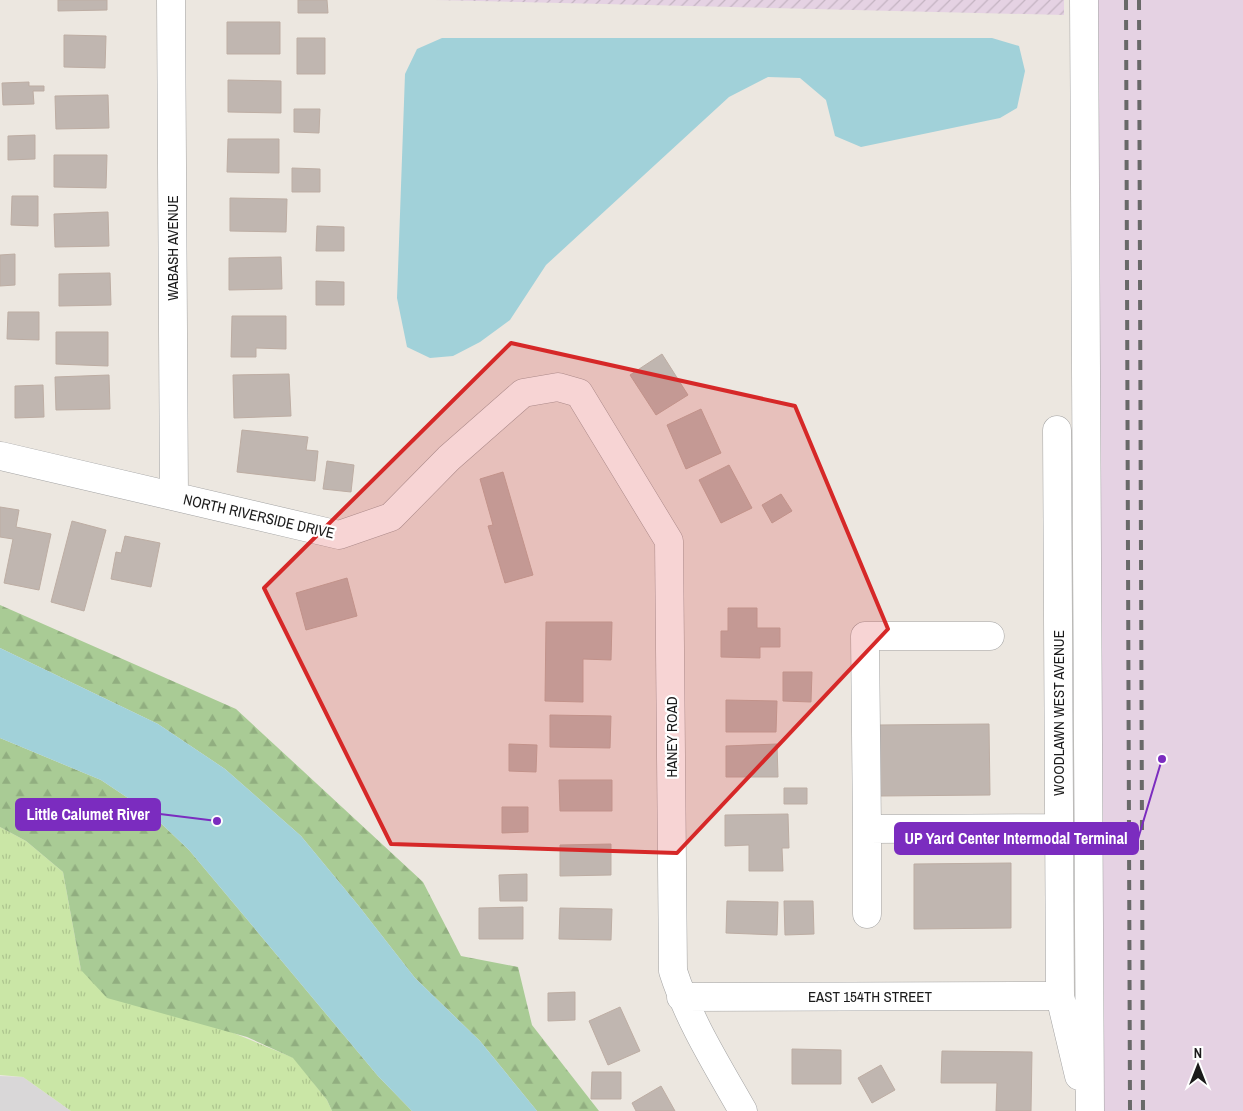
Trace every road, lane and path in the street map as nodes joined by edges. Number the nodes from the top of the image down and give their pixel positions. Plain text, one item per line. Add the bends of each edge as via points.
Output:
1 (171, 0) edge
2 (1084, 0) edge
3 (558, 387) joint
4 (1057, 430) dead end
5 (1, 456) edge
6 (174, 496) junction
7 (990, 636) dead end
8 (1059, 828) junction
9 (867, 829) junction
10 (867, 914) dead end
11 (681, 996) junction
12 (1060, 996) junction
13 (743, 1111) edge
14 (1089, 1111) edge

1 - 6 street, WABASH AVENUE
2 - 14 street
3 - 6 street, NORTH RIVERSIDE DRIVE via 524,393 449,458 391,517 339,536
3 - 11 street, HANEY ROAD via 579,393 669,541 673,971
4 - 8 street, WOODLAWN WEST AVENUE
5 - 6 street, NORTH RIVERSIDE DRIVE
7 - 9 street via 865,636
8 - 9 street
8 - 12 street, WOODLAWN WEST AVENUE
9 - 10 street
11 - 12 street, EAST 154TH STREET
11 - 13 street, HANEY ROAD
12 - 14 street, WOODLAWN WEST AVENUE

